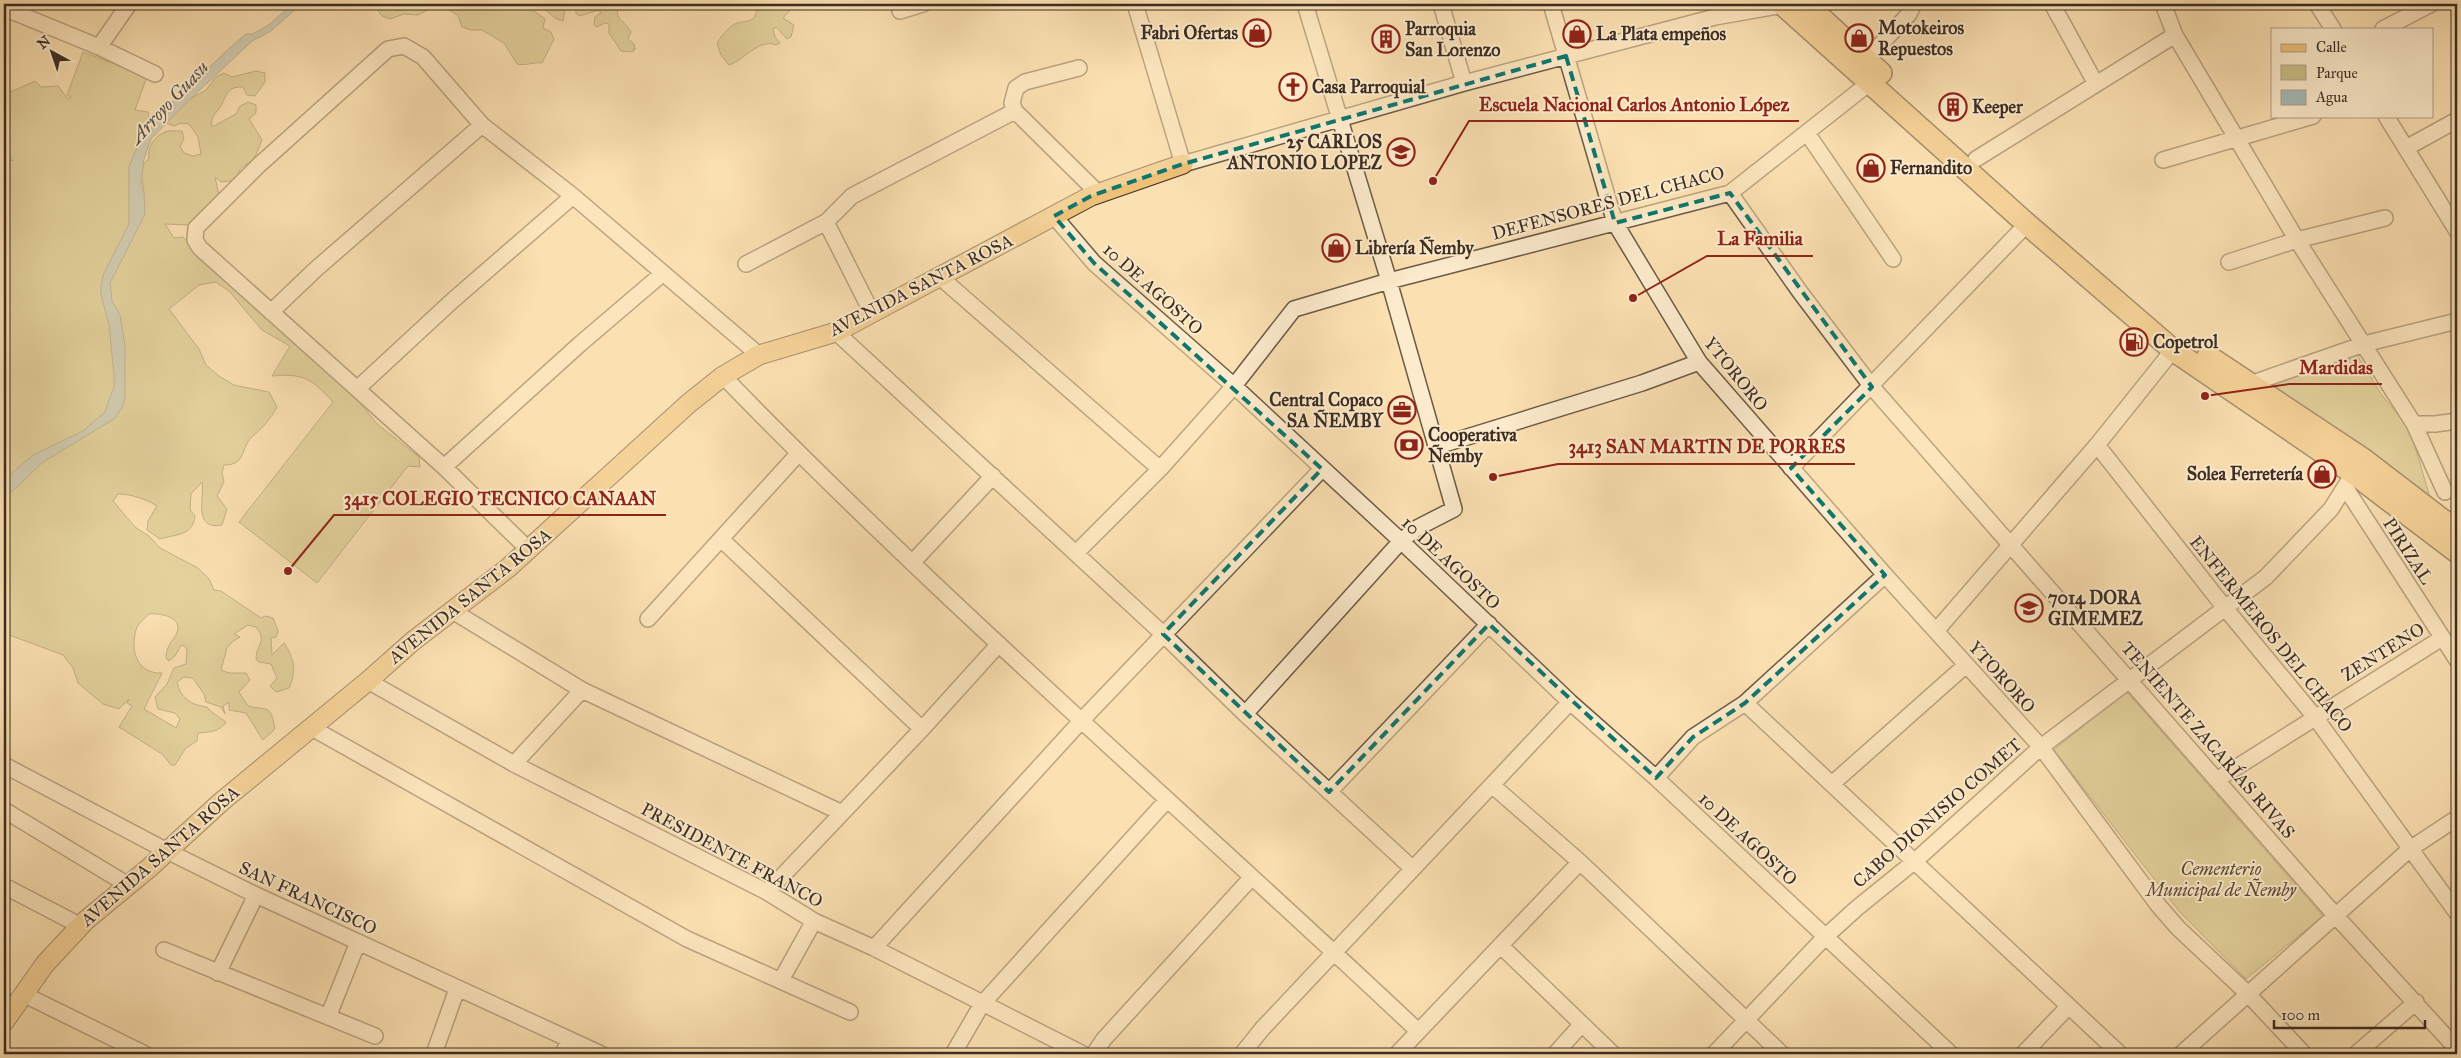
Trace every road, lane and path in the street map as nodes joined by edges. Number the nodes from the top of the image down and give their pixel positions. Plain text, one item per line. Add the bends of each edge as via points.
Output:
1 (128, 4) edge
2 (923, 4) edge
3 (1135, 4) edge
4 (1305, 4) edge
5 (1440, 4) edge
6 (1551, 4) edge
7 (1785, 4) edge
8 (1806, 4) edge
9 (1914, 4) edge
10 (2052, 4) edge
11 (2162, 4) edge
12 (2317, 4) edge
13 (2431, 4) edge
14 (4, 8) edge
15 (900, 11) dead end
16 (2332, 28) edge
17 (2385, 28) edge
18 (2175, 35) junction
19 (99, 48) junction
20 (1566, 56) junction
21 (1866, 60) junction
22 (1078, 68) dead end
23 (155, 74) dead end
24 (1464, 83) junction
25 (2096, 84) junction
26 (1873, 85) junction
27 (1015, 110) junction
28 (2306, 118) edge
29 (2387, 118) edge
30 (1341, 119) junction
31 (2457, 120) edge
32 (482, 125) junction
33 (1808, 133) junction
34 (2237, 138) junction
35 (2406, 148) junction
36 (1976, 159) junction
37 (2164, 160) dead end
38 (1183, 164) junction
39 (1098, 193) junction
40 (1730, 193) junction
41 (573, 196) junction
42 (1054, 216) junction
43 (2384, 218) dead end
44 (826, 222) junction
45 (1615, 223) junction
46 (2027, 224) junction
47 (2457, 231) edge
48 (2298, 240) junction
49 (1893, 259) dead end
50 (2229, 262) dead end
51 (746, 264) dead end
52 (662, 274) junction
53 (940, 277) junction
54 (1389, 282) junction
55 (271, 312) junction
56 (872, 313) junction
57 (2457, 321) edge
58 (836, 332) junction
59 (2364, 344) junction
60 (2173, 350) junction
61 (758, 355) junction
62 (1698, 362) junction
63 (723, 376) junction
64 (2250, 384) junction
65 (1234, 386) junction
66 (1872, 387) junction
67 (357, 389) junction
68 (2457, 421) edge
69 (2414, 424) junction
70 (2097, 445) junction
71 (1438, 446) junction
72 (798, 454) junction
73 (444, 467) junction
74 (1791, 468) junction
75 (1160, 469) junction
76 (1322, 469) junction
77 (994, 476) junction
78 (2351, 477) junction
79 (2445, 492) dead end
80 (2457, 531) edge
81 (722, 540) junction
82 (1401, 541) junction
83 (2012, 544) junction
84 (529, 550) junction
85 (2457, 552) edge
86 (1076, 553) junction
87 (912, 563) junction
88 (1885, 575) junction
89 (2225, 608) junction
90 (451, 610) junction
91 (648, 619) dead end
92 (1489, 624) junction
93 (1936, 630) junction
94 (1163, 634) junction
95 (2442, 638) junction
96 (999, 644) junction
97 (2457, 660) edge
98 (1966, 665) junction
99 (2130, 680) junction
100 (368, 681) junction
101 (582, 690) junction
102 (1570, 702) junction
103 (1745, 703) junction
104 (1245, 714) junction
105 (2316, 717) junction
106 (1082, 720) junction
107 (312, 728) junction
108 (922, 729) junction
109 (2042, 747) junction
110 (514, 764) junction
111 (4, 765) edge
112 (1656, 778) junction
113 (2218, 779) junction
114 (1833, 783) junction
115 (1493, 786) junction
116 (1329, 792) junction
117 (1167, 800) junction
118 (4, 810) edge
119 (842, 813) junction
120 (2457, 818) edge
121 (2410, 849) junction
122 (167, 851) junction
123 (1915, 861) junction
124 (1580, 862) junction
125 (1413, 869) junction
126 (1252, 877) junction
127 (128, 885) junction
128 (4, 886) edge
129 (767, 892) junction
130 (256, 895) junction
131 (2457, 913) edge
132 (2336, 915) junction
133 (814, 921) junction
134 (81, 926) junction
135 (1825, 937) junction
136 (358, 942) junction
137 (1501, 946) junction
138 (874, 948) junction
139 (164, 950) dead end
140 (1335, 953) junction
141 (218, 973) junction
142 (780, 980) junction
143 (457, 989) junction
144 (2247, 993) junction
145 (23, 994) junction
146 (2416, 1002) junction
147 (982, 1004) junction
148 (2068, 1007) junction
149 (850, 1012) dead end
150 (328, 1017) junction
151 (1746, 1021) junction
152 (4, 1022) edge
153 (1581, 1026) junction
154 (1418, 1031) junction
155 (376, 1036) dead end
156 (569, 1040) junction
157 (2457, 1049) edge
158 (145, 1054) edge
159 (434, 1054) edge
160 (562, 1054) edge
161 (601, 1054) edge
162 (953, 1054) edge
163 (1083, 1054) edge
164 (1094, 1054) edge
165 (1242, 1054) edge
166 (1397, 1054) edge
167 (1555, 1054) edge
168 (1613, 1054) edge
169 (1714, 1054) edge
170 (1782, 1054) edge
171 (1951, 1054) edge
172 (2023, 1054) edge
173 (2120, 1054) edge
174 (2181, 1054) edge
175 (2304, 1054) edge
176 (2356, 1054) edge

1 - 19 street
2 - 15 street
3 - 38 street
4 - 30 street
5 - 24 street
6 - 20 street, YTORORO
7 - 20 street via 1715,17
7 - 26 highway
8 - 21 highway
9 - 21 street via 1909,14
10 - 25 street
11 - 18 street
12 - 16 street
13 - 17 street
14 - 19 street
18 - 25 street
18 - 34 street
19 - 23 street
20 - 24 street
20 - 45 street, YTORORO
21 - 36 highway
22 - 27 street via 1025,82 1016,88 1012,103
24 - 30 street
25 - 36 street
26 - 33 street, DEFENSORES DEL CHACO via 1864,88
26 - 46 highway
27 - 39 street
27 - 44 street via 852,196
28 - 34 street
29 - 35 street
30 - 38 street
30 - 54 street
31 - 35 street
32 - 41 street
32 - 55 street
32 - 55 street via 422,57 404,46 388,49 196,228 195,240 200,248
33 - 40 street, DEFENSORES DEL CHACO
33 - 49 street
34 - 37 street
34 - 48 street
35 - 47 street
36 - 64 highway via 2184,340
38 - 39 main road, AVENIDA SANTA ROSA
39 - 42 main road, AVENIDA SANTA ROSA
40 - 45 street, DEFENSORES DEL CHACO
40 - 66 street, TENIENTE ZACARÍAS RIVAS
41 - 52 street
41 - 67 street via 452,300
42 - 53 main road, AVENIDA SANTA ROSA
42 - 65 street, 10 DE AGOSTO via 1094,263
43 - 48 street
44 - 51 street
44 - 56 street
45 - 54 street, DEFENSORES DEL CHACO
45 - 62 street, YTORORO
46 - 60 highway
46 - 66 street
48 - 50 street
48 - 59 street
52 - 61 street
52 - 73 street
53 - 56 main road, AVENIDA SANTA ROSA
53 - 75 street
54 - 65 street, DEFENSORES DEL CHACO via 1294,309
54 - 71 street
55 - 67 street
56 - 58 main road, AVENIDA SANTA ROSA
57 - 59 street
58 - 61 main road, AVENIDA SANTA ROSA
58 - 77 street
59 - 64 street
59 - 69 street
60 - 70 street
60 - 78 highway
61 - 63 main road, AVENIDA SANTA ROSA
62 - 71 street via 1642,383
62 - 74 street, YTORORO
63 - 72 street
63 - 84 main road, AVENIDA SANTA ROSA via 688,404
64 - 78 highway
65 - 75 street, DEFENSORES DEL CHACO
65 - 76 street, 10 DE AGOSTO
66 - 74 street
66 - 83 street, TENIENTE ZACARÍAS RIVAS
67 - 73 street
68 - 69 street
69 - 79 street
70 - 83 street
70 - 89 street, ENFERMEROS DEL CHACO
71 - 82 street via 1454,509 1417,528
72 - 81 street
72 - 87 street
73 - 84 street
74 - 88 street, YTORORO
75 - 86 street, DEFENSORES DEL CHACO
76 - 82 street, 10 DE AGOSTO
76 - 94 street
77 - 86 street
77 - 87 street
78 - 80 highway
78 - 85 highway
78 - 89 street, CABO DIONISIO COMET via 2260,570 2252,587
78 - 95 street, PIRIZAL
81 - 91 street
81 - 108 street
82 - 92 street, 10 DE AGOSTO
82 - 104 street
83 - 93 street
83 - 99 street, TENIENTE ZACARÍAS RIVAS
84 - 90 main road, AVENIDA SANTA ROSA
86 - 94 street
87 - 96 street
88 - 93 street, YTORORO
88 - 103 street
89 - 99 street, CABO DIONISIO COMET
89 - 105 street, ENFERMEROS DEL CHACO
90 - 100 main road, AVENIDA SANTA ROSA
90 - 101 street
92 - 102 street, 10 DE AGOSTO
92 - 116 street
93 - 98 street, YTORORO
94 - 104 street
94 - 106 street
95 - 97 street, PIRIZAL
95 - 105 street, ZENTENO
96 - 106 street
96 - 108 street
98 - 109 street, YTORORO
98 - 114 street
99 - 109 street, CABO DIONISIO COMET
99 - 113 street, TENIENTE ZACARÍAS RIVAS
100 - 107 main road, AVENIDA SANTA ROSA
100 - 110 street, PRESIDENTE FRANCO
101 - 110 street
101 - 119 street
102 - 112 street, 10 DE AGOSTO
102 - 115 street
103 - 112 street via 1693,737
103 - 114 street
104 - 116 street
105 - 113 street, ZENTENO
105 - 121 street, ENFERMEROS DEL CHACO
106 - 117 street
106 - 138 street
107 - 122 main road, AVENIDA SANTA ROSA
107 - 142 street via 687,940
108 - 119 street
109 - 123 street, CABO DIONISIO COMET
109 - 144 street, YTORORO via 2158,906
110 - 129 street, PRESIDENTE FRANCO
111 - 122 street, SAN FRANCISCO
112 - 135 street, 10 DE AGOSTO
113 - 132 street, TENIENTE ZACARÍAS RIVAS
114 - 123 street
115 - 124 street
115 - 125 street
116 - 125 street
117 - 126 street
117 - 147 street
118 - 127 street
119 - 129 street
120 - 121 street
121 - 131 street, ENFERMEROS DEL CHACO
121 - 132 street
122 - 127 main road, AVENIDA SANTA ROSA
122 - 130 street, SAN FRANCISCO
123 - 135 street, CABO DIONISIO COMET
123 - 148 street
124 - 137 street
124 - 151 street
125 - 140 street
126 - 140 street
126 - 164 street via 1104,1039
127 - 134 main road, AVENIDA SANTA ROSA
128 - 134 street
129 - 133 street, PRESIDENTE FRANCO
130 - 136 street, SAN FRANCISCO
130 - 141 street
132 - 144 street
132 - 146 street, TENIENTE ZACARÍAS RIVAS
133 - 138 street, PRESIDENTE FRANCO
133 - 142 street
134 - 145 main road, AVENIDA SANTA ROSA via 45,964
135 - 151 street, CABO DIONISIO COMET
135 - 171 street, 10 DE AGOSTO
136 - 143 street, SAN FRANCISCO
136 - 150 street
137 - 153 street
137 - 154 street
138 - 147 street, PRESIDENTE FRANCO
139 - 141 street
140 - 154 street
140 - 165 street
141 - 150 street
142 - 149 street
143 - 156 street, SAN FRANCISCO
143 - 159 street
144 - 174 street
144 - 175 street, YTORORO
145 - 152 main road, AVENIDA SANTA ROSA
145 - 158 street
146 - 157 street, TENIENTE ZACARÍAS RIVAS
146 - 176 street
147 - 162 street
147 - 163 street, PRESIDENTE FRANCO
148 - 172 street
148 - 173 street
150 - 155 street
151 - 169 street, CABO DIONISIO COMET
151 - 170 street
153 - 167 street
153 - 168 street
154 - 166 street
156 - 160 street
156 - 161 street, SAN FRANCISCO

